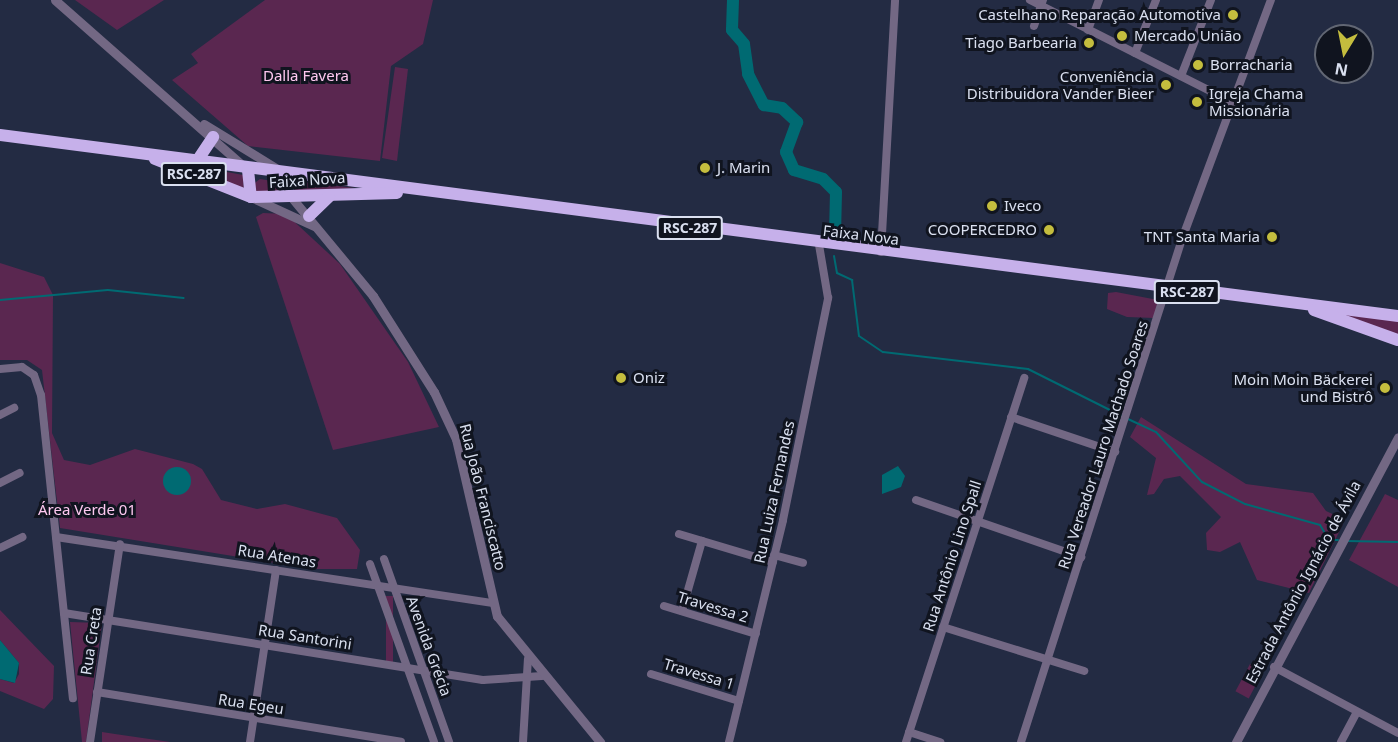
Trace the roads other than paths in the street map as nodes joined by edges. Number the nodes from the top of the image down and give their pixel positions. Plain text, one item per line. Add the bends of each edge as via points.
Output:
1 (55, 0) edge
2 (895, 0) edge
3 (1030, 0) edge
4 (1099, 0) edge
5 (1156, 0) edge
6 (1211, 0) edge
7 (1271, 0) edge
8 (1042, 3) edge
9 (1034, 26) dead end
10 (1088, 30) junction
11 (1135, 53) junction
12 (1181, 76) junction
13 (1232, 102) junction
14 (201, 123) junction
15 (0, 135) edge
16 (213, 137) junction
17 (137, 152) junction
18 (197, 161) junction
19 (248, 170) junction
20 (284, 173) junction
21 (416, 192) junction
22 (335, 194) junction
23 (251, 197) junction
24 (292, 198) junction
25 (313, 222) junction
26 (819, 245) junction
27 (881, 252) junction
28 (1168, 289) junction
29 (1302, 305) junction
30 (1398, 316) edge
31 (1398, 340) edge
32 (0, 369) edge
33 (1024, 378) dead end
34 (14, 408) dead end
35 (0, 415) edge
36 (1011, 417) junction
37 (1398, 437) edge
38 (1115, 452) junction
39 (20, 473) dead end
40 (0, 483) edge
41 (916, 500) dead end
42 (977, 521) junction
43 (679, 534) dead end
44 (23, 537) dead end
45 (56, 537) junction
46 (702, 541) junction
47 (120, 544) junction
48 (0, 548) edge
49 (1081, 557) junction
50 (384, 559) dead end
51 (774, 559) junction
52 (803, 563) dead end
53 (370, 564) dead end
54 (276, 570) junction
55 (378, 587) junction
56 (395, 590) junction
57 (493, 603) junction
58 (664, 606) dead end
59 (682, 611) junction
60 (64, 613) junction
61 (108, 618) junction
62 (943, 627) junction
63 (756, 634) junction
64 (265, 644) junction
65 (528, 659) junction
66 (1048, 660) junction
67 (1274, 667) junction
68 (406, 668) junction
69 (424, 671) junction
70 (1084, 671) dead end
71 (528, 673) junction
72 (651, 674) dead end
73 (542, 676) junction
74 (97, 692) junction
75 (73, 698) dead end
76 (739, 701) junction
77 (1357, 711) junction
78 (254, 718) junction
79 (909, 732) junction
80 (1398, 733) edge
81 (90, 742) edge
82 (250, 742) edge
83 (401, 742) edge
84 (434, 742) edge
85 (449, 742) edge
86 (523, 742) edge
87 (600, 742) edge
88 (729, 742) edge
89 (906, 742) edge
90 (940, 742) edge
91 (1022, 742) edge
92 (1236, 742) edge
93 (1341, 742) edge

1 - 14 street
2 - 27 street
3 - 8 street
4 - 10 street
5 - 11 street
6 - 12 street
7 - 13 street, Rua Vereador Lauro Machado Soares
8 - 9 street
8 - 10 street
10 - 11 street
11 - 12 street
12 - 13 street
13 - 28 street, Rua Vereador Lauro Machado Soares
14 - 16 street
14 - 20 street
15 - 17 highway, Faixa Nova / RSC-287
16 - 18 highway
16 - 19 street
17 - 18 highway, Faixa Nova / RSC-287
17 - 23 highway, Faixa Nova / RSC-287
18 - 19 highway, Faixa Nova / RSC-287
19 - 20 highway, Faixa Nova / RSC-287
19 - 23 highway, RSC-287
20 - 21 highway, Faixa Nova / RSC-287
20 - 24 highway
21 - 22 highway, Faixa Nova / RSC-287
21 - 26 highway, Faixa Nova / RSC-287
22 - 24 highway, Faixa Nova / RSC-287
22 - 25 highway via 322,200
23 - 24 highway, Faixa Nova / RSC-287
23 - 25 street, Rua João Franciscatto
24 - 25 street, Rua João Franciscatto
25 - 57 street, Rua João Franciscatto via 373,296 446,414
26 - 27 highway, Faixa Nova / RSC-287
26 - 51 street, Rua Luiza Fernandes via 828,298
27 - 28 highway, Faixa Nova / RSC-287
28 - 29 highway, Faixa Nova / RSC-287
28 - 38 street, Rua Vereador Lauro Machado Soares
29 - 30 highway, Faixa Nova / RSC-287
29 - 31 highway, Faixa Nova / RSC-287
32 - 45 street via 22,367 34,375 41,395
33 - 36 street, Rua Antônio Lino Spall
34 - 35 street
36 - 38 street
36 - 42 street, Rua Antônio Lino Spall
37 - 67 street, Estrada Antônio Ignácio de Ávila
38 - 49 street, Rua Vereador Lauro Machado Soares
39 - 40 street
41 - 42 street
42 - 49 street
42 - 62 street, Rua Antônio Lino Spall
43 - 46 street
44 - 48 street
45 - 47 street, Rua Atenas
45 - 60 street
46 - 51 street
46 - 59 street
47 - 54 street, Rua Atenas
47 - 61 street, Rua Creta
49 - 66 street, Rua Vereador Lauro Machado Soares
50 - 56 street, Avenida Grécia
51 - 52 street
51 - 63 street, Rua Luiza Fernandes
53 - 55 street, Avenida Grécia
54 - 55 street, Rua Atenas
54 - 64 street
55 - 56 street, Rua Atenas
55 - 68 street, Avenida Grécia
56 - 57 street, Rua Atenas
56 - 69 street, Avenida Grécia
57 - 65 street, Rua João Franciscatto
58 - 59 street, Travessa 2
59 - 63 street, Travessa 2
60 - 61 street, Rua Santorini
60 - 75 street
61 - 64 street, Rua Santorini
61 - 74 street, Rua Creta
62 - 66 street
62 - 79 street, Rua Antônio Lino Spall
63 - 76 street, Rua Luiza Fernandes
64 - 68 street, Rua Santorini
64 - 78 street
65 - 71 street
65 - 73 street, Rua João Franciscatto
66 - 70 street
66 - 91 street, Rua Vereador Lauro Machado Soares
67 - 77 street
67 - 92 street, Estrada Antônio Ignácio de Ávila
68 - 69 street, Rua Santorini
68 - 84 street, Avenida Grécia
69 - 71 street, Rua Santorini via 492,681
69 - 85 street, Avenida Grécia
71 - 73 street, Rua Santorini
71 - 86 street
72 - 76 street, Travessa 1
73 - 87 street, Rua João Franciscatto
74 - 78 street, Rua Egeu
74 - 81 street, Rua Creta
76 - 88 street, Rua Luiza Fernandes
77 - 80 street
77 - 93 street
78 - 82 street
78 - 83 street, Rua Egeu
79 - 89 street, Rua Antônio Lino Spall
79 - 90 street

